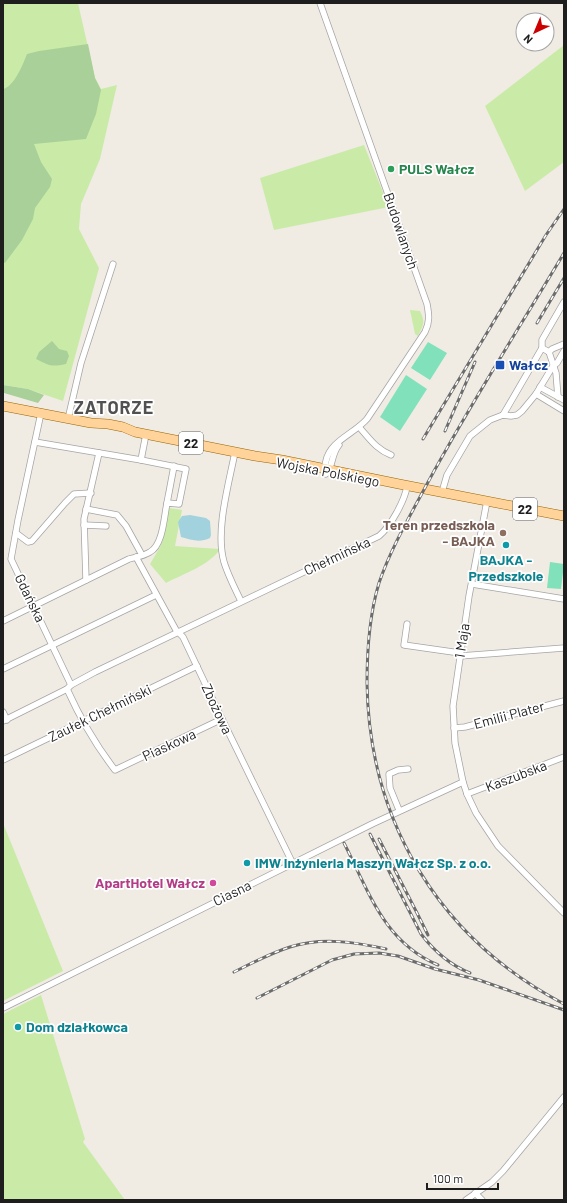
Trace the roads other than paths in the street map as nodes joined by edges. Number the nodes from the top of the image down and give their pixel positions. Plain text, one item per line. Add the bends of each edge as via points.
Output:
1 (320, 3) edge
2 (112, 264) dead end
3 (564, 302) edge
4 (564, 344) edge
5 (542, 348) junction
6 (564, 351) edge
7 (549, 352) junction
8 (553, 366) junction
9 (540, 387) junction
10 (536, 394) junction
11 (558, 397) junction
12 (564, 400) edge
13 (3, 406) edge
14 (564, 411) edge
15 (41, 413) junction
16 (503, 415) junction
17 (68, 418) junction
18 (359, 427) junction
19 (146, 434) junction
20 (344, 439) junction
21 (35, 442) junction
22 (236, 452) junction
23 (99, 453) junction
24 (391, 455) dead end
25 (141, 460) junction
26 (332, 460) junction
27 (174, 466) junction
28 (326, 470) junction
29 (345, 473) junction
30 (403, 485) junction
31 (442, 492) junction
32 (91, 493) junction
33 (487, 500) junction
34 (167, 503) junction
35 (86, 509) junction
36 (564, 516) edge
37 (84, 525) junction
38 (106, 526) dead end
39 (16, 533) junction
40 (139, 556) junction
41 (86, 580) junction
42 (472, 584) junction
43 (156, 595) junction
44 (564, 599) edge
45 (241, 601) junction
46 (33, 606) junction
47 (3, 621) edge
48 (407, 624) dead end
49 (179, 632) junction
50 (52, 645) junction
51 (564, 648) edge
52 (460, 655) junction
53 (197, 666) junction
54 (3, 669) edge
55 (69, 687) junction
56 (564, 701) edge
57 (3, 712) edge
58 (222, 719) junction
59 (5, 720) edge
60 (82, 721) junction
61 (454, 728) junction
62 (564, 757) edge
63 (3, 760) edge
64 (408, 769) dead end
65 (115, 770) joint
66 (463, 782) junction
67 (467, 794) junction
68 (399, 810) junction
69 (293, 864) junction
70 (564, 913) edge
71 (3, 1008) edge
72 (564, 1097) edge
73 (475, 1194) junction
74 (466, 1200) edge
75 (482, 1200) edge

1 - 18 street, Budowlanych via 429,318 425,332 367,419
2 - 17 street via 81,363
3 - 5 street via 542,340
4 - 7 street
5 - 7 street
5 - 16 street
6 - 8 street
7 - 8 street
8 - 9 street
8 - 11 street
9 - 10 street
9 - 11 street
10 - 14 street
10 - 16 street via 517,415
11 - 12 street
13 - 15 main road, Wojska Polskiego / 22
15 - 17 main road, Wojska Polskiego / 22
15 - 21 street, Gdańska
16 - 31 street via 490,420 470,436 447,475
17 - 19 main road, Wojska Polskiego / 22 via 123,427
18 - 20 street, Budowlanych
18 - 24 street via 375,446
19 - 22 main road, Wojska Polskiego / 22
19 - 25 street
20 - 26 street, Budowlanych via 335,450
20 - 28 street, Budowlanych via 328,452
21 - 23 street
21 - 39 street, Gdańska
22 - 28 main road, Wojska Polskiego / 22 via 281,464
22 - 45 street via 224,513 222,548 224,561
23 - 25 street
23 - 32 street
25 - 27 street
26 - 28 street, Budowlanych
26 - 29 street
27 - 34 street
27 - 34 street via 186,469 179,504
28 - 29 main road, Wojska Polskiego / 22
28 - 30 main road, Wojska Polskiego / 22 via 360,480
29 - 30 main road, Wojska Polskiego / 22
30 - 31 main road, Wojska Polskiego / 22
30 - 45 street, Chełmińska via 405,495 389,526 380,536
31 - 33 main road, Wojska Polskiego / 22
32 - 35 street
32 - 39 street via 74,494 32,541 28,542
33 - 36 main road, Wojska Polskiego / 22
33 - 42 street, 1 Maja
34 - 40 street via 160,541 151,552
35 - 37 street
35 - 40 street, Zbożowa via 117,515 126,526
37 - 38 street
37 - 41 street
39 - 46 street, Gdańska via 11,559
40 - 41 street
40 - 43 street, Zbożowa
41 - 46 street
42 - 44 street
42 - 52 street, 1 Maja
43 - 49 street, Zbożowa
43 - 50 street
45 - 49 street, Chełmińska
46 - 47 street
46 - 50 street, Gdańska
48 - 52 street via 404,645
49 - 53 street, Zbożowa
49 - 55 street
50 - 54 street
50 - 55 street, Gdańska
51 - 52 street
52 - 61 street, 1 Maja via 453,706
53 - 58 street, Zbożowa
53 - 60 street, Zaułek Chełmiński
55 - 59 street
55 - 60 street, Gdańska
56 - 61 street, Emilii Plater
57 - 59 street
58 - 65 street, Piaskowa
58 - 69 street, Zbożowa
60 - 63 street, Zaułek Chełmiński
60 - 65 street, Gdańska
61 - 66 street, 1 Maja
62 - 67 street, Kaszubska
64 - 68 street via 389,774 392,796
66 - 67 street, 1 Maja
66 - 68 street, Ciasna
67 - 70 street via 498,846
68 - 69 street, Ciasna
69 - 71 street, Ciasna
72 - 73 street via 503,1171
73 - 74 street
73 - 75 street

